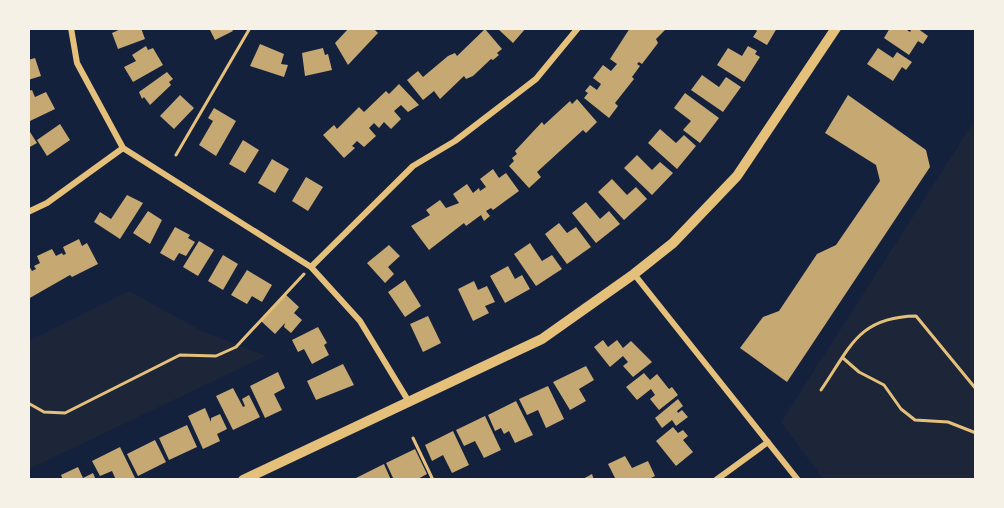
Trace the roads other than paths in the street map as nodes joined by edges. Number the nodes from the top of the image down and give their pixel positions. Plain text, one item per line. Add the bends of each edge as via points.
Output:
1 (71, 28) edge
2 (578, 28) edge
3 (836, 28) edge
4 (123, 148) junction
5 (28, 212) edge
6 (311, 267) junction
7 (634, 274) junction
8 (409, 403) junction
9 (768, 442) junction
10 (243, 480) edge
11 (716, 480) edge
12 (798, 480) edge

1 - 4 street via 77,63
2 - 6 street via 536,79 455,141 413,166
3 - 7 street via 737,176 673,243
4 - 5 street via 47,203
4 - 6 street
6 - 8 street via 360,321
7 - 8 street via 542,339
7 - 9 street
8 - 10 street
9 - 11 street
9 - 12 street

